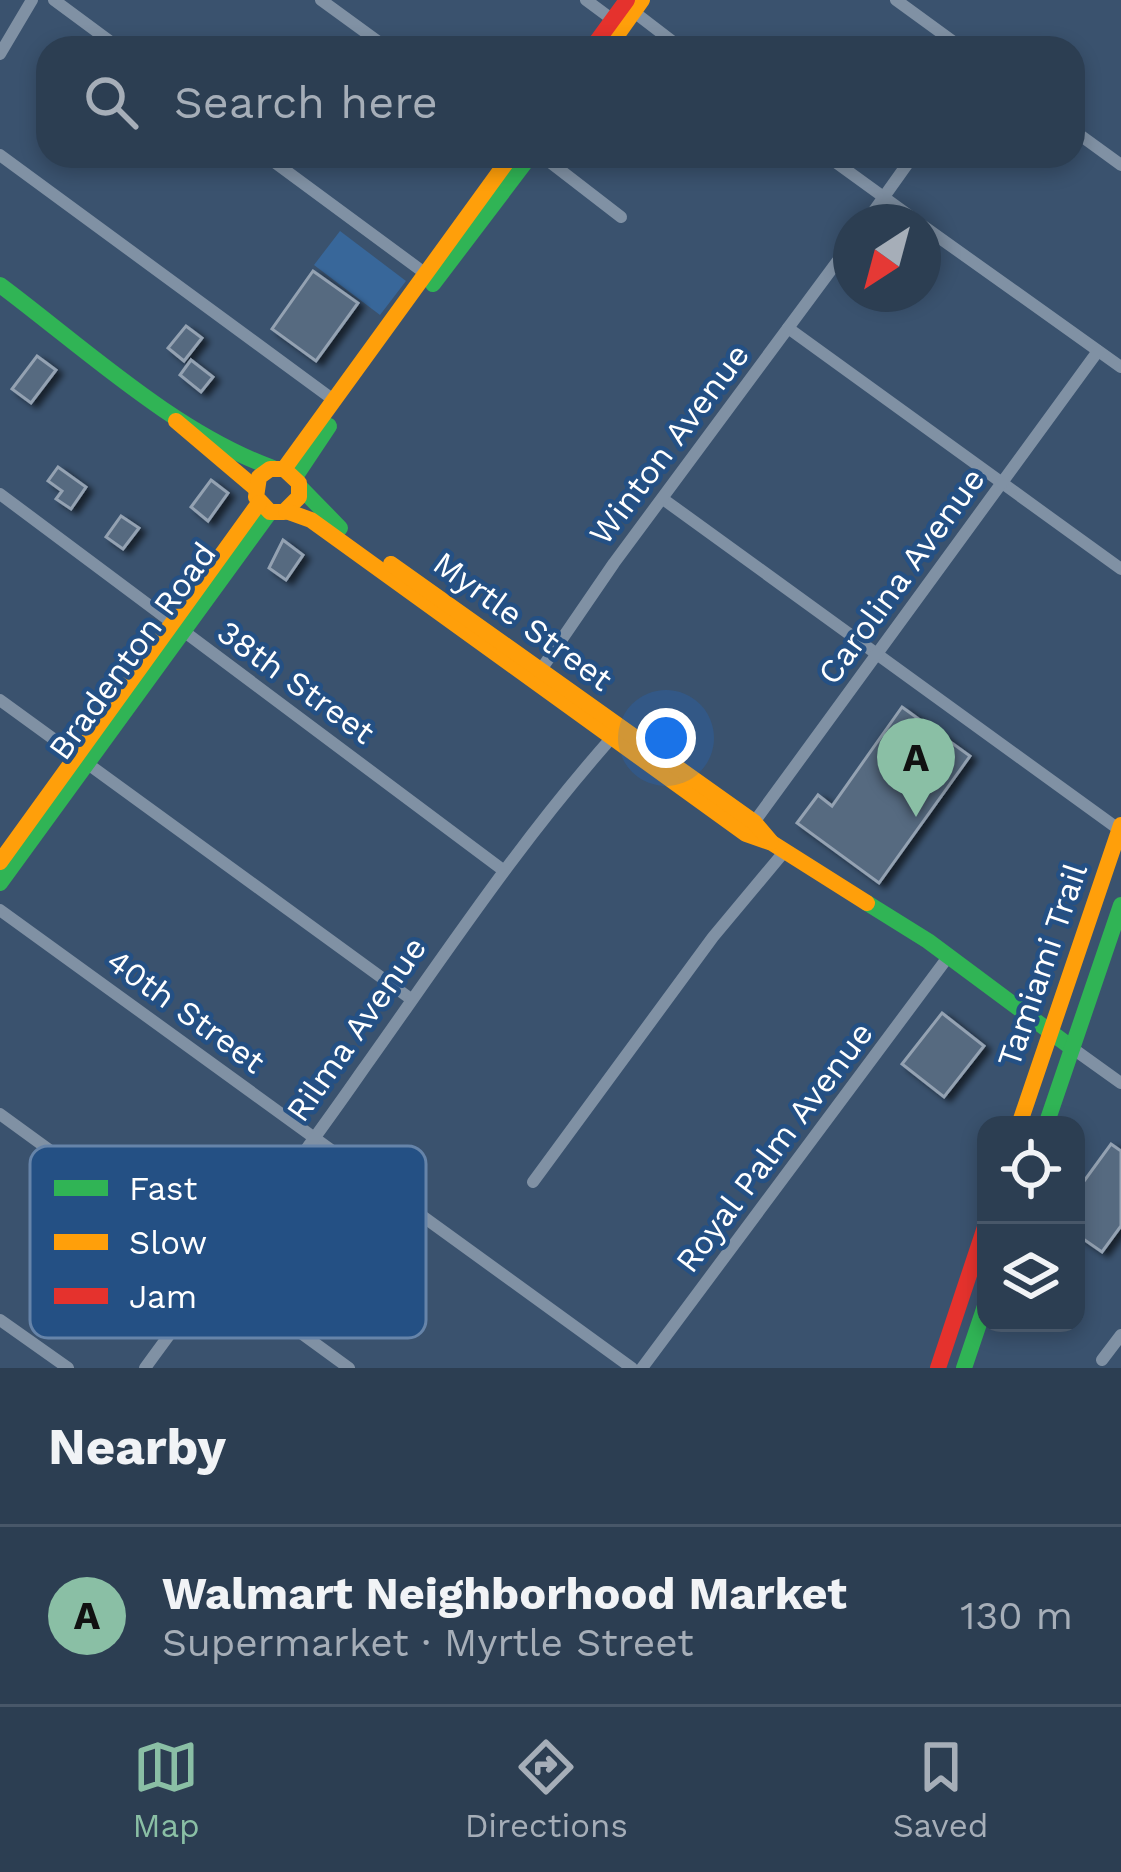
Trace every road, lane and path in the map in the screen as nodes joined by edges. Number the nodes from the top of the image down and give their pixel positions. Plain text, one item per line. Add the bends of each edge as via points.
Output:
1 (32, 0) edge
2 (54, 0) edge
3 (320, 0) edge
4 (586, 0) edge
5 (896, 0) edge
6 (634, 4) edge
7 (613, 20) junction
8 (103, 36) edge
9 (370, 36) edge
10 (601, 36) edge
11 (615, 36) edge
12 (668, 36) edge
13 (946, 36) edge
14 (0, 54) edge
15 (1085, 139) edge
16 (0, 155) edge
17 (1121, 165) edge
18 (282, 168) edge
19 (502, 168) edge
20 (521, 168) edge
21 (557, 168) edge
22 (843, 168) edge
23 (905, 168) edge
24 (884, 198) junction
25 (880, 204) edge
26 (892, 204) edge
27 (621, 218) dead end
28 (941, 239) edge
29 (833, 267) edge
30 (426, 274) junction
31 (0, 285) edge
32 (788, 328) junction
33 (1098, 351) junction
34 (1121, 367) edge
35 (335, 400) junction
36 (168, 411) junction
37 (288, 475) junction
38 (1003, 482) junction
39 (0, 494) edge
40 (663, 499) junction
41 (267, 503) junction
42 (1121, 569) edge
43 (178, 627) junction
44 (878, 654) junction
45 (537, 675) junction
46 (0, 700) edge
47 (616, 733) junction
48 (83, 760) junction
49 (750, 828) junction
50 (1120, 828) edge
51 (778, 847) junction
52 (0, 862) edge
53 (503, 869) junction
54 (0, 883) edge
55 (1121, 904) edge
56 (0, 910) edge
57 (948, 957) junction
58 (411, 999) junction
59 (1050, 1032) junction
60 (1072, 1048) junction
61 (1121, 1083) edge
62 (0, 1114) edge
63 (1022, 1116) edge
64 (1049, 1116) edge
65 (314, 1137) junction
66 (44, 1146) edge
67 (307, 1146) edge
68 (326, 1146) edge
69 (533, 1182) dead end
70 (426, 1218) edge
71 (977, 1251) edge
72 (0, 1320) edge
73 (977, 1330) edge
74 (1121, 1335) edge
75 (167, 1338) edge
76 (308, 1338) edge
77 (1102, 1360) dead end
78 (68, 1368) edge
79 (145, 1368) edge
80 (349, 1368) edge
81 (632, 1368) edge
82 (642, 1368) edge
83 (938, 1368) edge
84 (964, 1368) edge

1 - 14 street
2 - 8 street
3 - 9 street
4 - 7 street
5 - 13 street
6 - 7 street
6 - 11 street
6 - 12 street
7 - 10 street
15 - 17 street
16 - 35 street
18 - 30 street
19 - 30 street, Bradenton Road
20 - 37 street, Bradenton Road
21 - 27 street
22 - 24 street
23 - 24 street
24 - 25 street
24 - 26 street
28 - 33 street
29 - 32 street, Winton Avenue
30 - 35 street, Bradenton Road
31 - 36 street, Myrtle Street
32 - 38 street
32 - 40 street, Winton Avenue
33 - 34 street
33 - 38 street, Carolina Avenue
35 - 37 street, Bradenton Road
36 - 37 street, Myrtle Street
36 - 41 street, Myrtle Street
37 - 41 street, Bradenton Road via 259,477
37 - 41 street, Bradenton Road via 296,504
37 - 45 street, Myrtle Street via 328,520
38 - 42 street
38 - 44 street, Carolina Avenue
39 - 43 street, 38th Street
40 - 44 street
40 - 45 street, Winton Avenue
41 - 43 street, Bradenton Road
41 - 45 street, Myrtle Street via 311,520
43 - 48 street, Bradenton Road
43 - 53 street, 38th Street
44 - 49 street, Carolina Avenue
44 - 50 street
45 - 47 street, Myrtle Street
46 - 48 street
47 - 49 street, Myrtle Street
47 - 53 street, Rilma Avenue
48 - 52 street, Bradenton Road
48 - 54 street, Bradenton Road
48 - 58 street
49 - 51 street, Myrtle Street
50 - 59 street, Tamiami Trail
51 - 57 street, Myrtle Street
51 - 69 street
53 - 58 street, Rilma Avenue
55 - 60 street, Tamiami Trail
56 - 65 street, 40th Street
57 - 59 street, Myrtle Street
57 - 82 street, Royal Palm Avenue
58 - 65 street, Rilma Avenue
59 - 60 street, Myrtle Street
59 - 63 street, Tamiami Trail
60 - 61 street, Myrtle Street
60 - 64 street, Tamiami Trail
62 - 66 street
65 - 67 street, Rilma Avenue
65 - 68 street, 40th Street
70 - 81 street, 40th Street
71 - 83 street
72 - 78 street
73 - 84 street
74 - 77 street
75 - 79 street, Rilma Avenue
76 - 80 street

